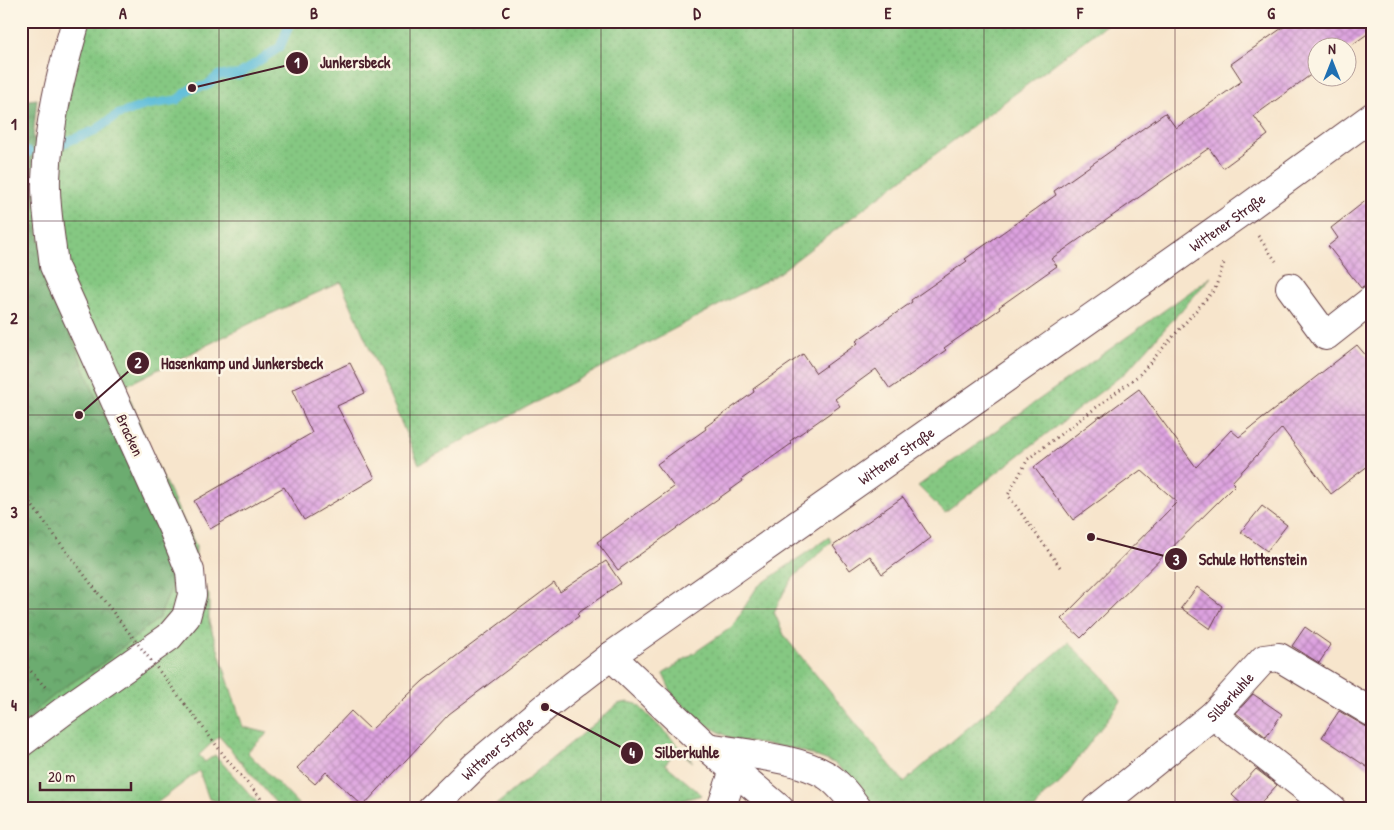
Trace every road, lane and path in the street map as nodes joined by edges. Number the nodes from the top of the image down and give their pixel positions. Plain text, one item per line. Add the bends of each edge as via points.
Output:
1 (76, 21) edge
2 (1373, 116) edge
3 (1240, 213) junction
4 (1269, 250) dead end
5 (1226, 255) dead end
6 (1290, 287) dead end
7 (1373, 299) edge
8 (21, 491) edge
9 (1060, 567) dead end
10 (611, 656) junction
11 (21, 660) edge
12 (65, 710) junction
13 (1373, 713) edge
14 (1213, 715) junction
15 (21, 743) edge
16 (706, 747) junction
17 (734, 770) junction
18 (270, 809) edge
19 (431, 809) edge
20 (721, 809) edge
21 (780, 809) edge
22 (858, 809) edge
23 (1096, 809) edge
24 (1332, 809) edge

1 - 12 street, Bracken via 56,96 49,140 46,180 54,266 174,529 190,571 192,594 186,617 169,638
2 - 3 street, Wittener Straße
3 - 4 path
3 - 10 street, Wittener Straße
5 - 9 path via 1215,289 1139,375 1028,459 1008,495
6 - 7 street via 1326,336
8 - 18 path, bridge via 229,762
10 - 16 street
10 - 19 street, Wittener Straße via 476,765
11 - 12 path
12 - 15 street, Bracken
13 - 14 street, Silberkuhle via 1279,657 1264,659
14 - 23 street, Silberkuhle
14 - 24 street
16 - 17 street
16 - 22 street via 795,763 826,775
17 - 20 street
17 - 21 street

